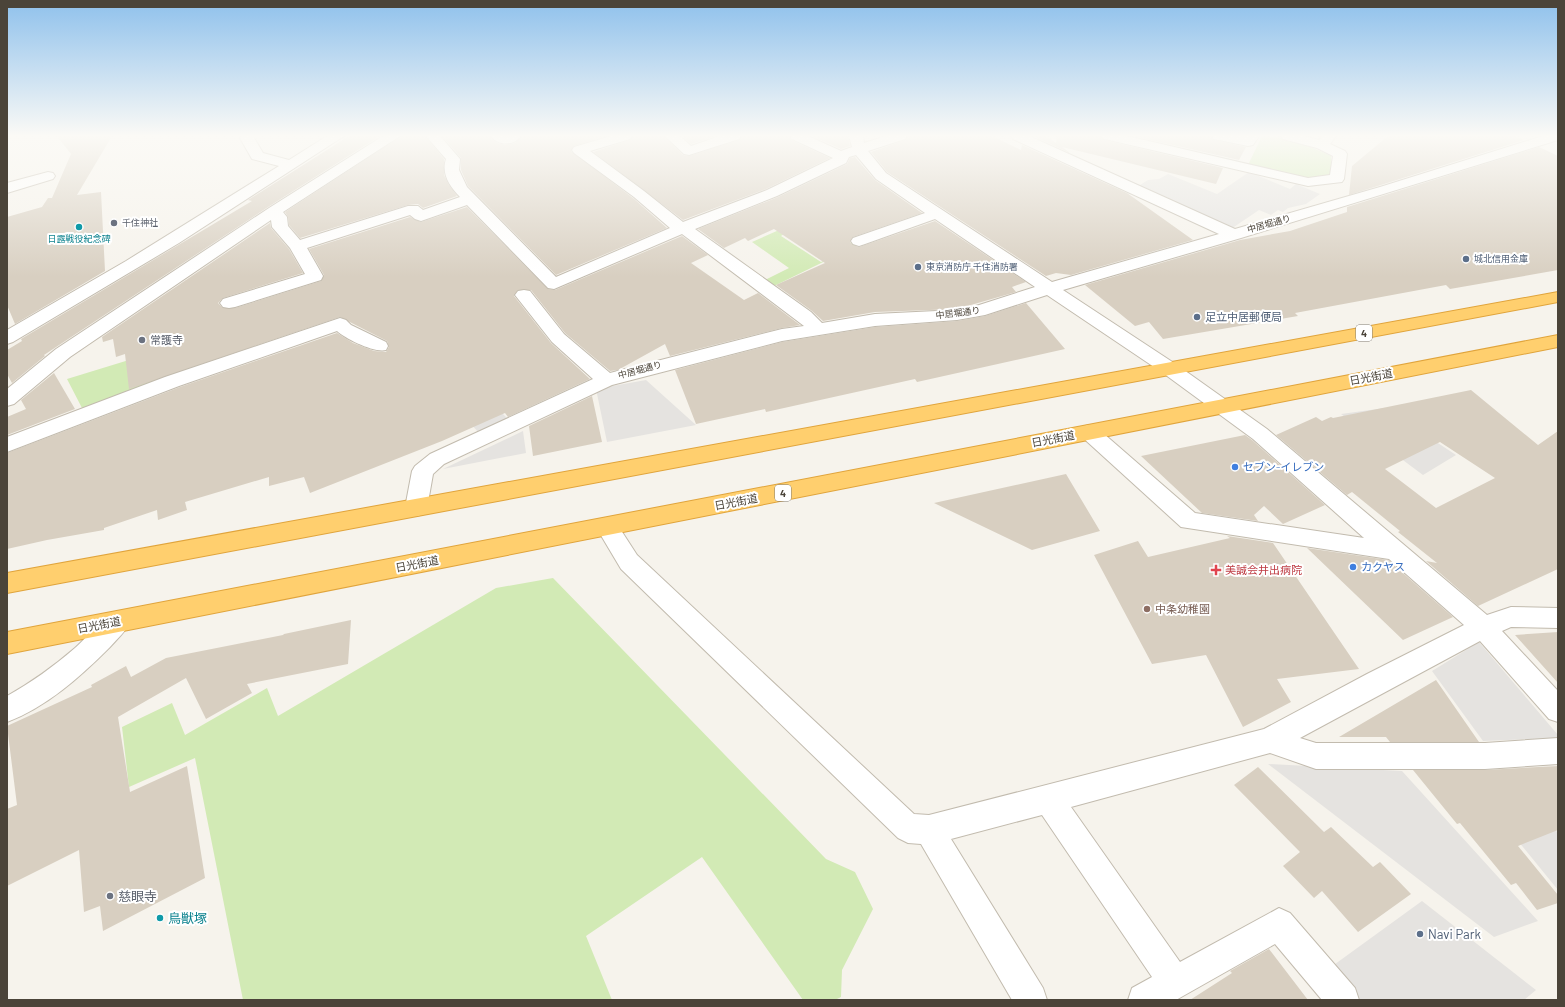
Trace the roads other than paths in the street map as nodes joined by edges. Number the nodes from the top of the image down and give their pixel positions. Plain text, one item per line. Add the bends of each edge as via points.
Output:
1 (24, 183) edge
2 (263, 183) edge
3 (317, 183) edge
4 (456, 183) edge
5 (624, 183) edge
6 (793, 183) edge
7 (892, 183) edge
8 (1122, 183) edge
9 (1354, 183) edge
10 (1408, 183) edge
11 (7, 188) edge
12 (1385, 190) junction
13 (470, 199) junction
14 (274, 210) junction
15 (939, 213) junction
16 (682, 229) junction
17 (1234, 234) junction
18 (859, 241) dead end
19 (297, 246) junction
20 (1050, 288) junction
21 (524, 295) dead end
22 (1558, 296) edge
23 (229, 303) dead end
24 (818, 329) junction
25 (7, 338) edge
26 (1558, 341) edge
27 (379, 346) dead end
28 (1170, 369) junction
29 (606, 380) junction
30 (7, 399) edge
31 (1222, 406) junction
32 (1089, 432) junction
33 (7, 445) edge
34 (416, 508) junction
35 (607, 527) junction
36 (1395, 551) junction
37 (7, 583) edge
38 (1558, 618) edge
39 (119, 621) junction
40 (1483, 627) junction
41 (7, 643) edge
42 (7, 710) edge
43 (1558, 710) edge
44 (1270, 740) junction
45 (1558, 751) edge
46 (1048, 798) junction
47 (929, 830) junction
48 (1175, 983) junction
49 (1031, 1000) edge
50 (1144, 1000) edge
51 (1343, 1000) edge

1 - 11 street
2 - 25 street via 162,248
3 - 14 street
4 - 13 street
5 - 16 street
6 - 16 street
7 - 15 street
8 - 17 street
9 - 12 street
10 - 12 street, 中居堀通り
12 - 17 street, 中居堀通り
13 - 16 street via 554,284
13 - 19 street via 421,216 414,209
14 - 19 street via 279,217 280,226
14 - 30 street via 63,352
15 - 18 street
15 - 20 street
16 - 24 street via 805,316
17 - 20 street, 中居堀通り
19 - 23 street via 315,276
20 - 24 street, 中居堀通り via 979,311 874,320
20 - 28 street
21 - 29 street via 558,338
22 - 28 highway, 4
24 - 29 street, 中居堀通り via 782,335
26 - 31 highway, 日光街道 / 4
27 - 33 street via 340,324 76,416
28 - 31 street
28 - 34 highway, 4
29 - 34 street, 中居堀通り via 437,459 423,471
31 - 32 highway, 日光街道 / 4
31 - 36 street via 1260,434
32 - 35 highway, 日光街道 / 4
32 - 36 street via 1189,521
34 - 37 highway, 4
35 - 39 highway, 日光街道 / 4
35 - 47 street via 629,562 908,828
36 - 40 street
38 - 40 street via 1511,618
39 - 41 highway, 日光街道 / 4
39 - 42 street via 85,655 48,686
40 - 43 street
40 - 44 street
44 - 45 street via 1316,756 1485,756
44 - 46 street via 1110,784
46 - 47 street
46 - 48 street
47 - 49 street
48 - 50 street
48 - 51 street via 1279,924

